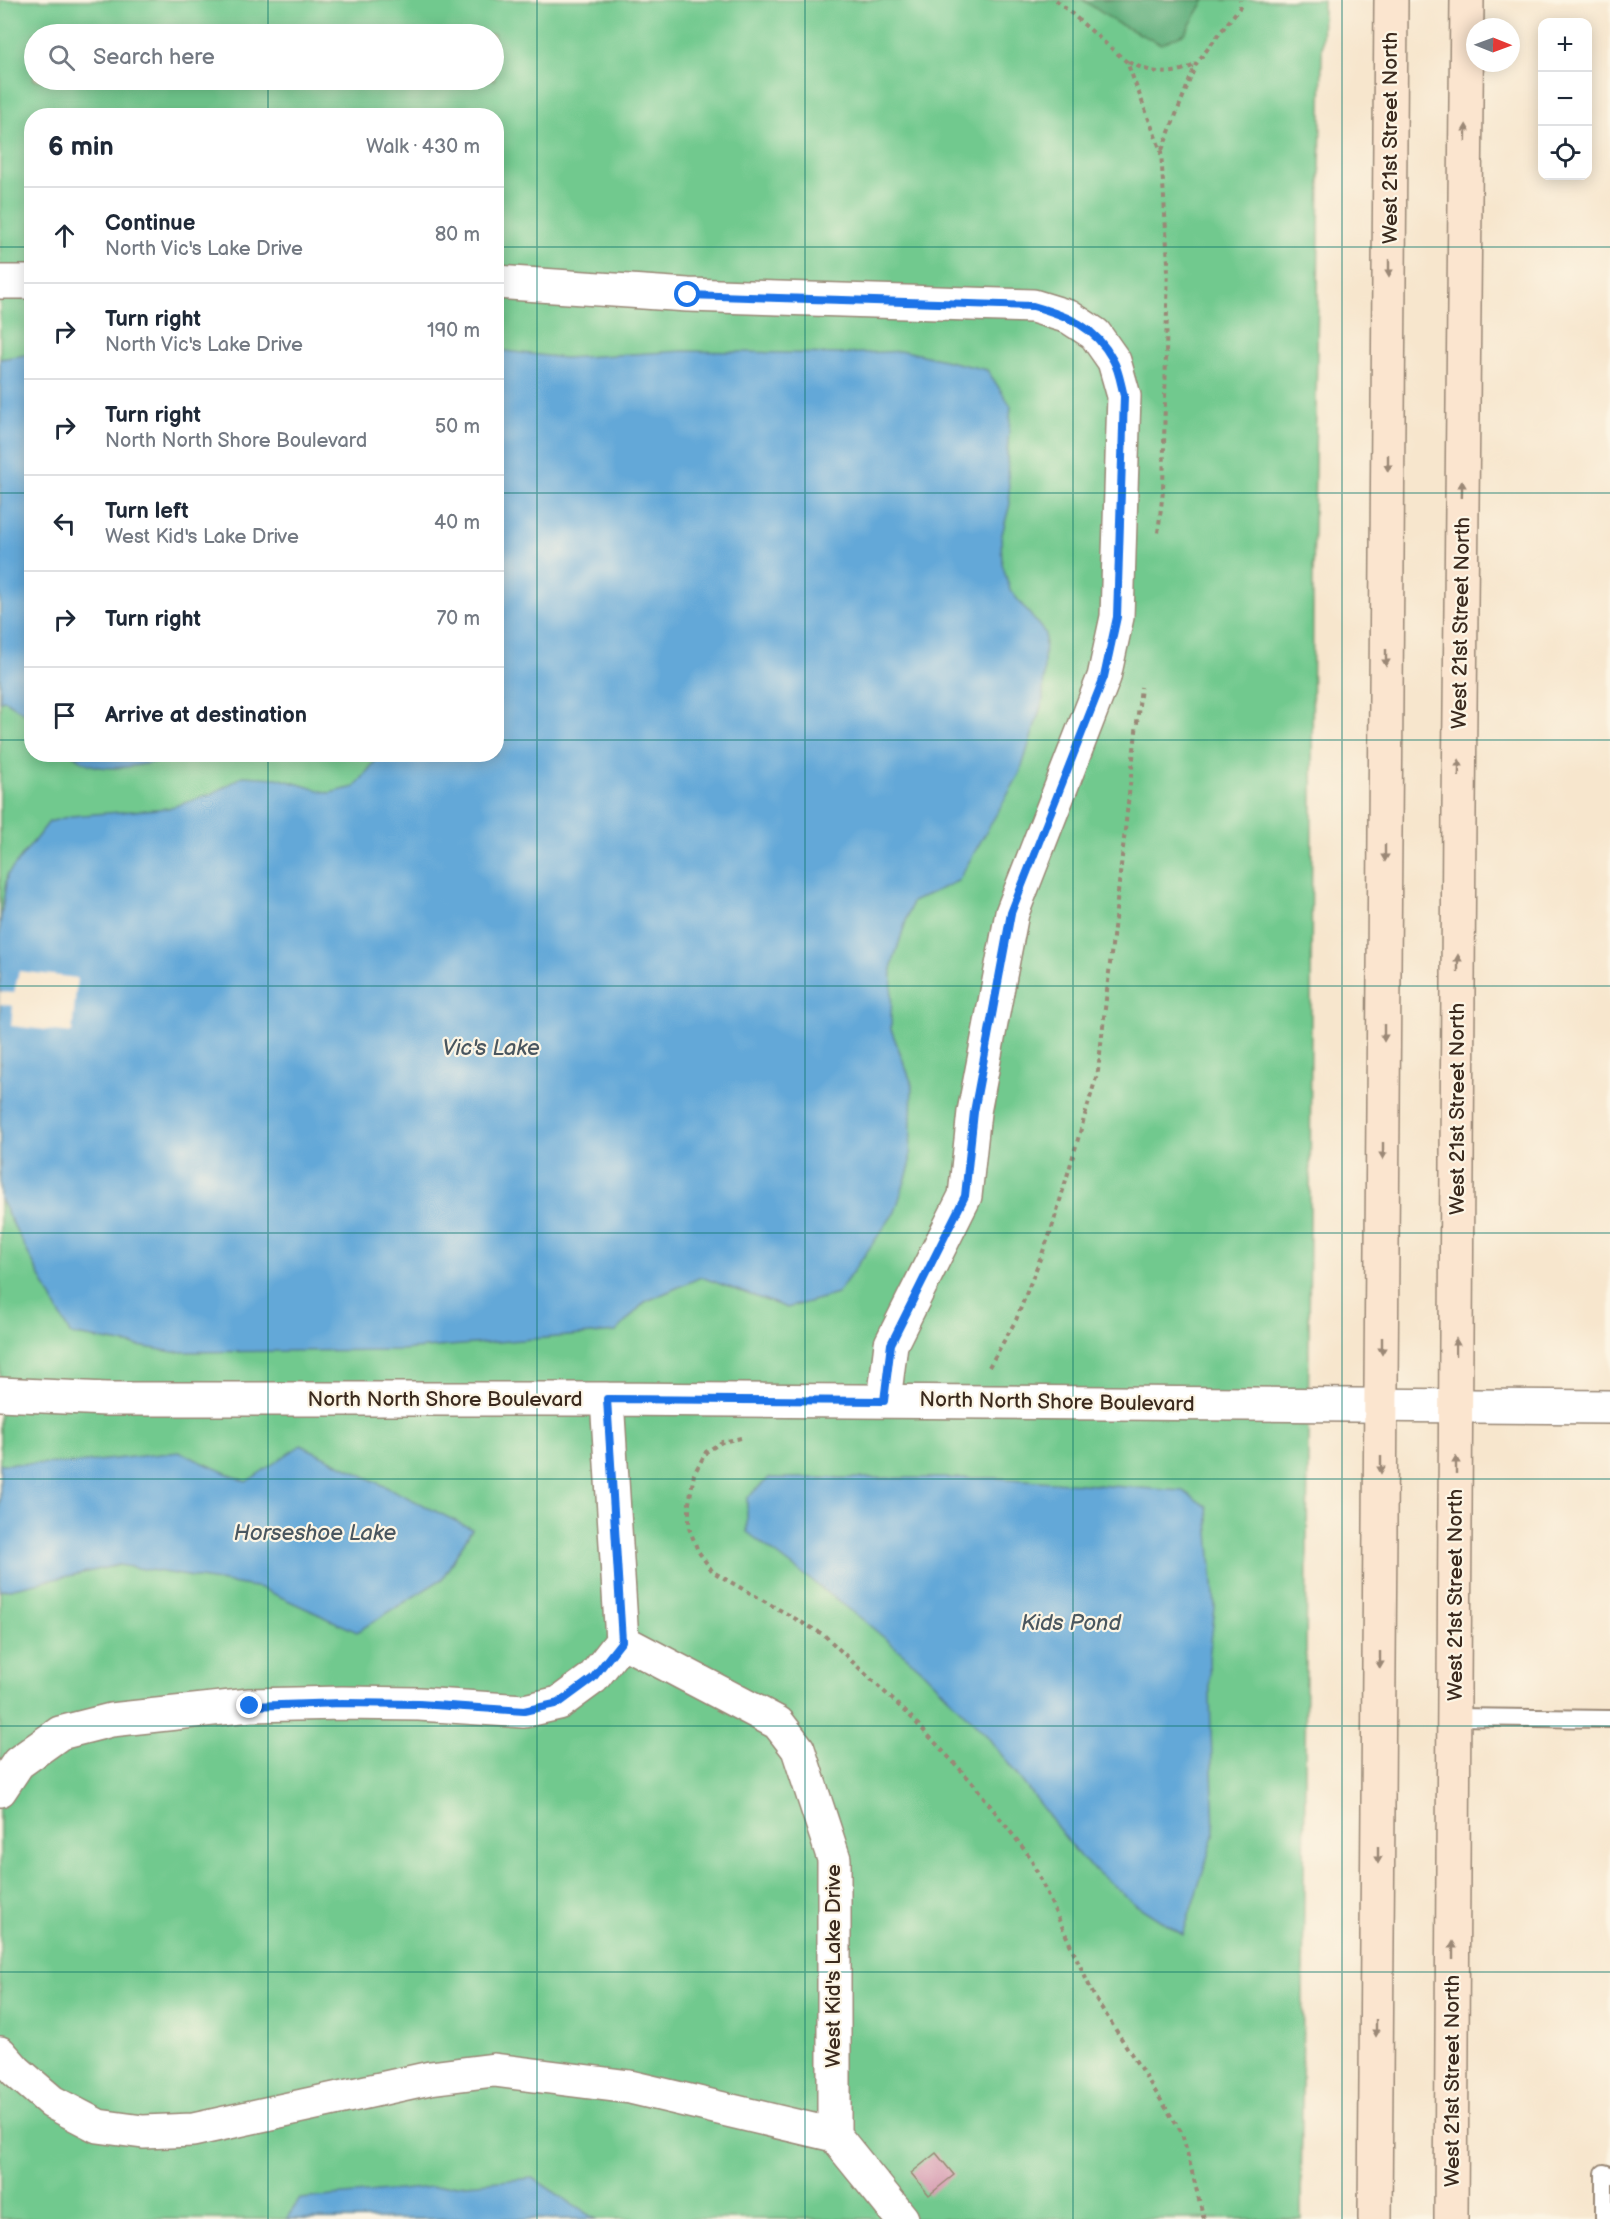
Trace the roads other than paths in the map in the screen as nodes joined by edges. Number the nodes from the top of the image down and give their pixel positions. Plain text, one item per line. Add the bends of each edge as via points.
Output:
1 (1390, 0) edge
2 (1467, 0) edge
3 (0, 282) edge
4 (24, 282) edge
5 (504, 283) edge
6 (0, 1394) edge
7 (607, 1399) junction
8 (884, 1401) junction
9 (1456, 1405) junction
10 (1382, 1406) junction
11 (1610, 1407) edge
12 (622, 1641) junction
13 (1455, 1717) junction
14 (1610, 1719) edge
15 (0, 1790) edge
16 (0, 2052) edge
17 (834, 2135) junction
18 (1610, 2175) edge
19 (902, 2219) edge
20 (1375, 2219) edge
21 (1451, 2219) edge
22 (1604, 2219) edge

1 -> 10 main road, West 21st Street North
9 -> 2 main road, West 21st Street North
3 - 4 street
5 - 8 street via 688,295 1033,306 1068,317 1095,334 1114,361 1124,396 1123,480 1117,617 1104,677 1011,913 974,1112 965,1196 891,1344
6 - 7 street, North North Shore Boulevard via 106,1399
7 - 8 street, North North Shore Boulevard
7 - 12 street
8 - 10 street, North North Shore Boulevard
9 - 10 street, North North Shore Boulevard
9 - 11 street, North North Shore Boulevard
13 -> 9 main road, West 21st Street North
10 -> 20 main road, West 21st Street North
12 - 15 street via 593,1678 559,1703 548,1706 524,1711 419,1704 261,1705 111,1720 60,1733 18,1763
12 - 17 street, West Kid's Lake Drive via 777,1723 798,1749 834,1859
13 - 14 lane
21 -> 13 main road, West 21st Street North
16 - 17 street via 52,2102 98,2126 143,2132 193,2130 430,2078 494,2070 630,2086
17 - 19 street
18 - 22 lane via 1604,2173

